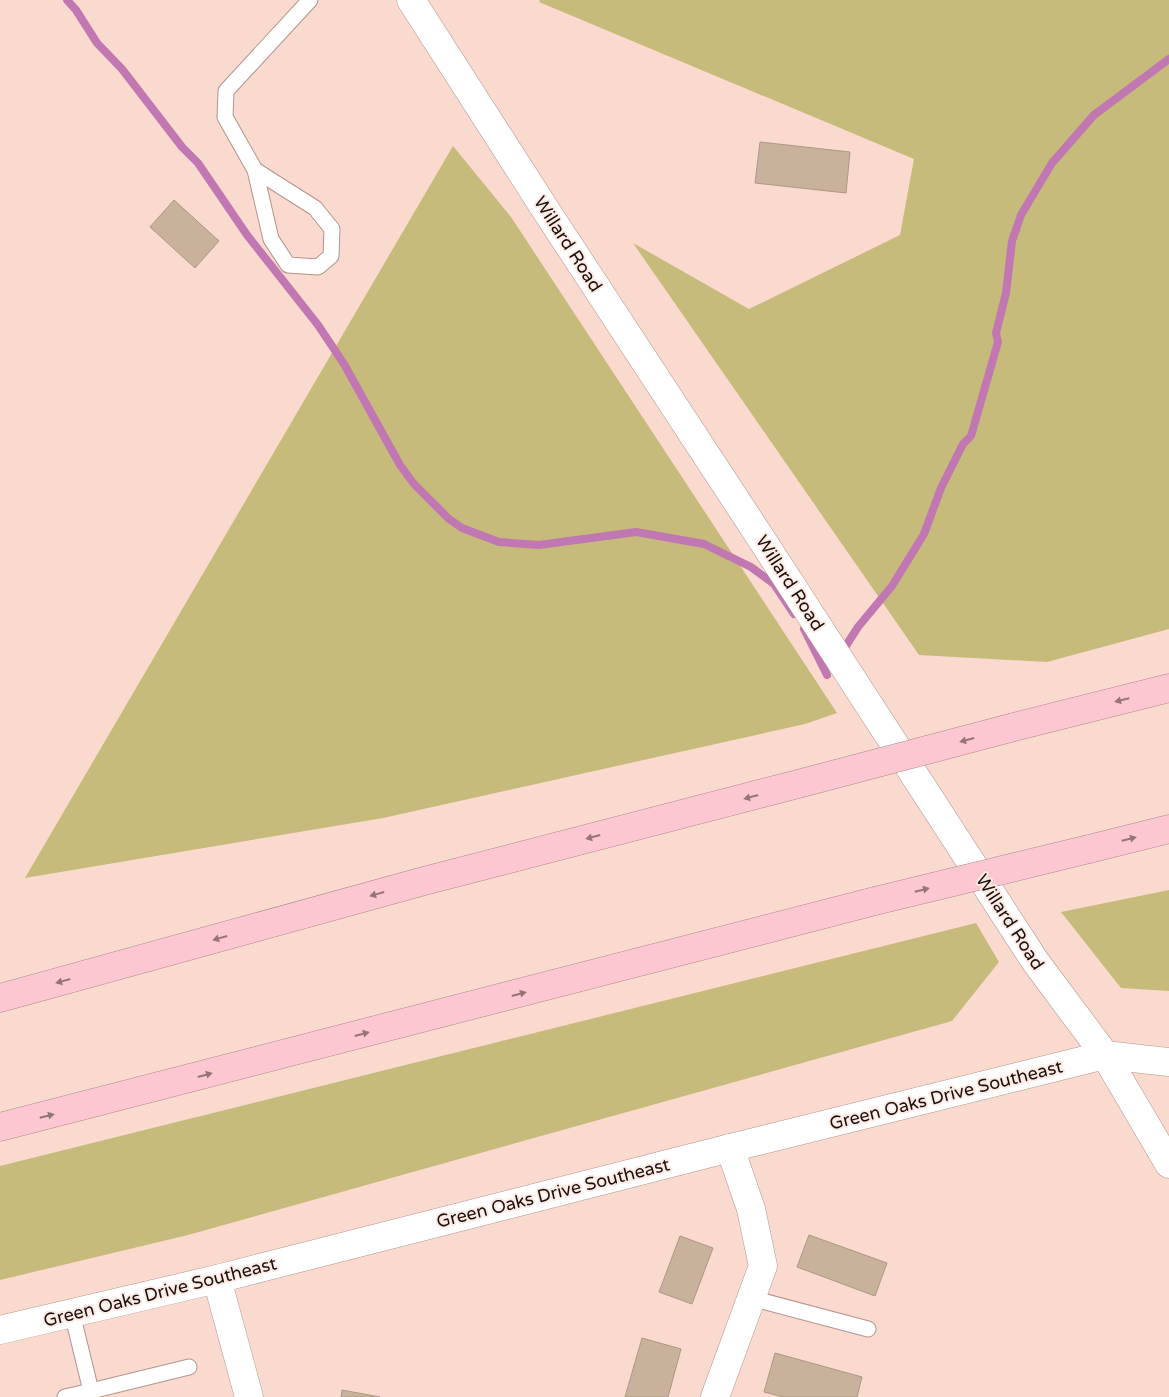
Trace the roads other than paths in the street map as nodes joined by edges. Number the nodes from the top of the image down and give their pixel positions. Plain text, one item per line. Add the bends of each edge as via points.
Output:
1 (310, 0) edge
2 (411, 0) edge
3 (255, 170) junction
4 (1169, 688) edge
5 (1169, 828) edge
6 (0, 998) edge
7 (1105, 1055) junction
8 (1169, 1062) edge
9 (0, 1128) edge
10 (730, 1148) junction
11 (1169, 1164) edge
12 (217, 1279) junction
13 (751, 1298) junction
14 (72, 1313) junction
15 (868, 1329) dead end
16 (0, 1330) edge
17 (189, 1367) dead end
18 (91, 1390) junction
19 (66, 1397) edge
20 (249, 1397) edge
21 (715, 1397) edge

1 - 3 lane via 226,91 225,117
2 - 7 street, Willard Road via 1034,961
3 - 3 lane via 315,208 332,229 331,256 318,267 288,265 271,239
4 -> 6 highway, bridge via 424,882
9 -> 5 highway, bridge
7 - 8 street
7 - 10 street, Green Oaks Drive Southeast
7 - 11 street, Willard Road
10 - 12 street, Green Oaks Drive Southeast
10 - 13 street via 751,1209 763,1266
12 - 14 street, Green Oaks Drive Southeast
12 - 20 street
13 - 15 lane
13 - 21 street
14 - 16 street, Green Oaks Drive Southeast
14 - 18 lane
17 - 18 lane
18 - 19 lane

